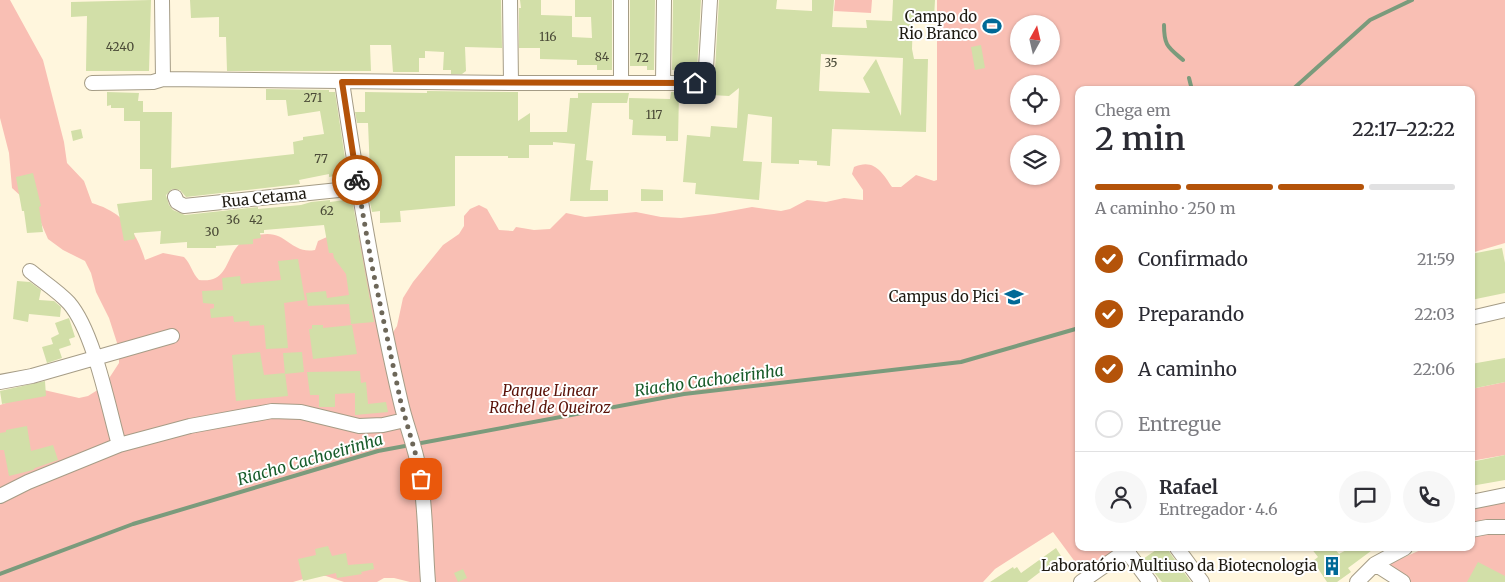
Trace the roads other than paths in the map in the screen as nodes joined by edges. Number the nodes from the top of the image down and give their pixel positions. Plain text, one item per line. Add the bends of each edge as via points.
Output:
1 (162, 0) edge
2 (510, 0) edge
3 (622, 0) edge
4 (664, 0) edge
5 (710, 0) edge
6 (163, 79) junction
7 (342, 82) junction
8 (511, 83) junction
9 (621, 83) junction
10 (662, 83) junction
11 (92, 84) dead end
12 (358, 188) junction
13 (175, 197) dead end
14 (30, 271) dead end
15 (1505, 310) edge
16 (1475, 317) edge
17 (172, 336) dead end
18 (95, 358) junction
19 (0, 382) edge
20 (406, 423) junction
21 (119, 444) junction
22 (1505, 495) edge
23 (0, 496) edge
24 (1475, 501) edge
25 (1505, 527) edge
26 (1475, 529) edge
27 (1125, 551) edge
28 (1129, 551) edge
29 (1180, 551) edge
30 (1399, 551) edge
31 (1375, 564) junction
32 (428, 582) edge
33 (1081, 582) edge
34 (1150, 582) edge
35 (1202, 582) edge
36 (1357, 582) edge
37 (1403, 582) edge

1 - 6 street
2 - 8 street
3 - 9 street
4 - 10 street
5 - 10 street via 705,75 695,83
6 - 7 street
6 - 11 street
7 - 8 street
7 - 12 street
8 - 9 street
9 - 10 street
12 - 13 street, Rua Cetama via 184,206
12 - 20 street
14 - 18 street via 70,304 81,321
15 - 16 street
17 - 18 street
18 - 19 street
18 - 21 street
20 - 21 street via 359,426 301,412 272,411 190,426
20 - 32 street via 422,491
21 - 23 street
22 - 24 street
25 - 26 street
27 - 33 street
28 - 34 street
29 - 35 street
30 - 31 street
31 - 36 street
31 - 37 street

